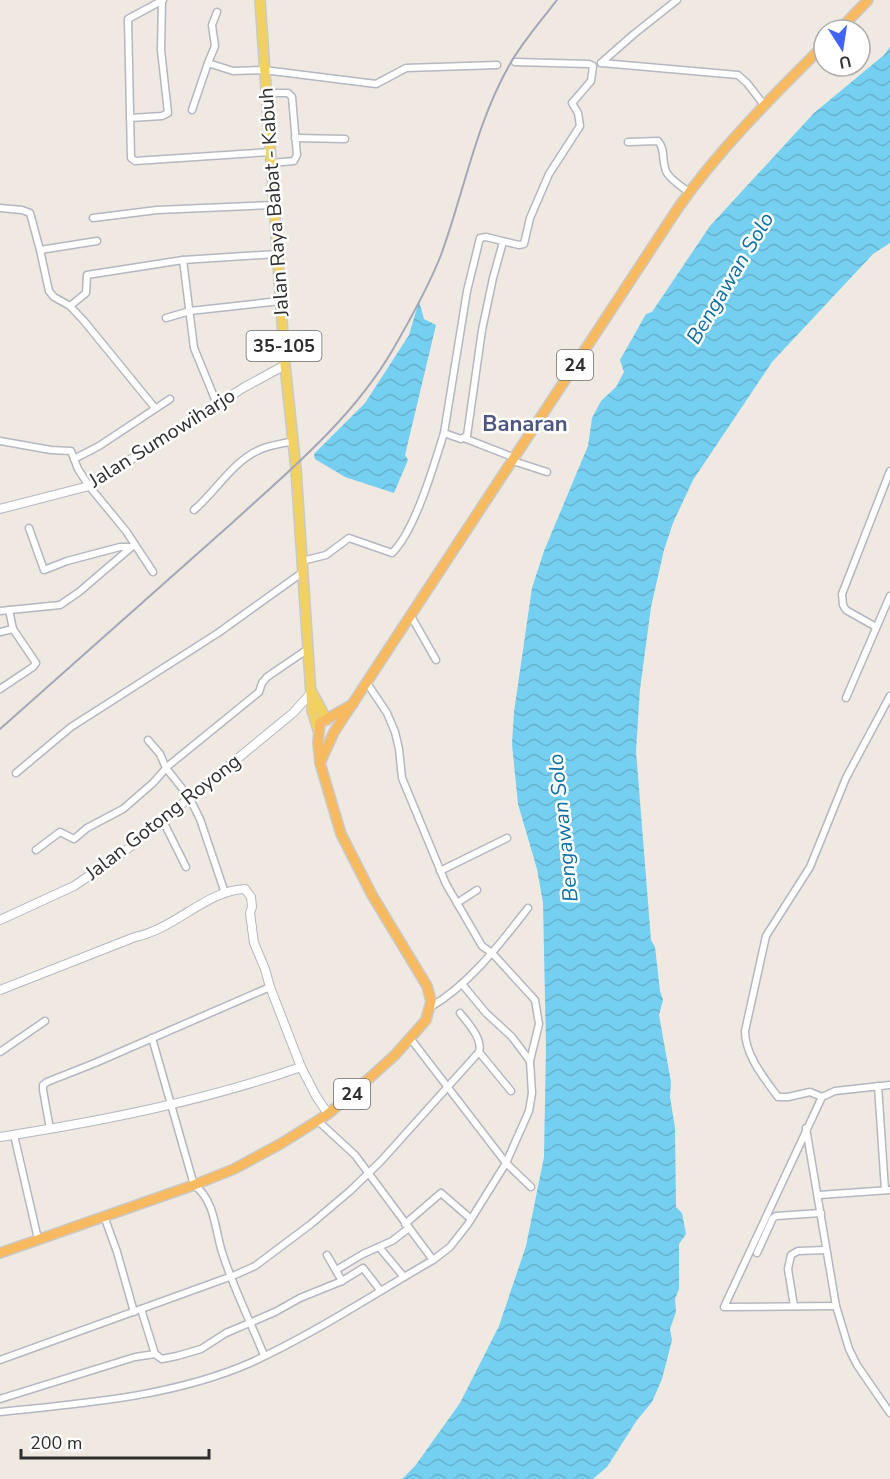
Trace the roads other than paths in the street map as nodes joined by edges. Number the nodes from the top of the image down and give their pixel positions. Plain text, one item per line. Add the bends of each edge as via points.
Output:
1 (162, 0) edge
2 (260, 0) edge
3 (677, 0) edge
4 (868, 0) edge
5 (217, 12) dead end
6 (851, 18) edge
7 (812, 57) edge
8 (515, 62) dead end
9 (208, 63) junction
10 (602, 63) junction
11 (496, 65) dead end
12 (593, 66) junction
13 (264, 70) junction
14 (266, 93) junction
15 (764, 105) junction
16 (192, 110) dead end
17 (130, 118) junction
18 (295, 138) junction
19 (345, 139) dead end
20 (628, 142) dead end
21 (270, 152) junction
22 (271, 164) junction
23 (689, 192) junction
24 (274, 205) junction
25 (0, 208) edge
26 (93, 218) dead end
27 (97, 241) dead end
28 (503, 242) junction
29 (40, 250) junction
30 (277, 254) junction
31 (183, 260) junction
32 (280, 301) junction
33 (70, 306) junction
34 (190, 311) junction
35 (166, 318) dead end
36 (285, 365) junction
37 (170, 399) dead end
38 (217, 404) junction
39 (155, 408) junction
40 (444, 433) junction
41 (464, 438) junction
42 (0, 441) edge
43 (294, 441) junction
44 (74, 459) junction
45 (514, 459) junction
46 (890, 471) edge
47 (547, 472) dead end
48 (88, 486) junction
49 (0, 509) edge
50 (194, 510) dead end
51 (28, 528) dead end
52 (133, 546) junction
53 (302, 561) junction
54 (153, 572) dead end
55 (303, 572) junction
56 (890, 596) edge
57 (9, 610) junction
58 (0, 611) edge
59 (411, 616) junction
60 (876, 627) junction
61 (13, 629) junction
62 (0, 632) edge
63 (308, 649) junction
64 (436, 660) dead end
65 (367, 683) junction
66 (0, 689) edge
67 (312, 692) junction
68 (890, 696) edge
69 (846, 698) dead end
70 (353, 704) junction
71 (327, 720) junction
72 (318, 730) junction
73 (334, 732) junction
74 (148, 740) dead end
75 (320, 763) junction
76 (166, 768) junction
77 (16, 773) dead end
78 (189, 797) junction
79 (162, 819) junction
80 (507, 838) dead end
81 (36, 850) dead end
82 (186, 867) dead end
83 (440, 871) junction
84 (477, 890) dead end
85 (225, 893) junction
86 (457, 903) junction
87 (528, 908) dead end
88 (0, 920) edge
89 (492, 953) junction
90 (462, 984) junction
91 (270, 987) junction
92 (0, 990) edge
93 (429, 1008) junction
94 (460, 1013) dead end
95 (45, 1021) dead end
96 (152, 1038) junction
97 (410, 1038) junction
98 (0, 1052) edge
99 (479, 1052) junction
100 (530, 1061) junction
101 (301, 1067) junction
102 (890, 1085) edge
103 (878, 1086) junction
104 (449, 1087) junction
105 (511, 1090) dead end
106 (822, 1097) junction
107 (171, 1104) junction
108 (328, 1114) junction
109 (317, 1120) junction
110 (806, 1127) junction
111 (50, 1129) junction
112 (14, 1135) junction
113 (0, 1137) edge
114 (506, 1162) junction
115 (369, 1173) junction
116 (194, 1185) junction
117 (531, 1187) dead end
118 (887, 1190) edge
119 (819, 1195) junction
120 (821, 1213) junction
121 (104, 1216) junction
122 (471, 1219) junction
123 (407, 1226) junction
124 (38, 1239) junction
125 (379, 1247) junction
126 (826, 1250) junction
127 (0, 1253) edge
128 (757, 1253) dead end
129 (363, 1254) junction
130 (327, 1255) dead end
131 (433, 1260) junction
132 (363, 1268) junction
133 (336, 1270) junction
134 (232, 1276) junction
135 (404, 1277) junction
136 (342, 1281) junction
137 (380, 1290) junction
138 (794, 1306) junction
139 (836, 1306) junction
140 (138, 1311) junction
141 (251, 1323) junction
142 (155, 1354) junction
143 (264, 1355) junction
144 (0, 1360) edge
145 (0, 1399) edge
146 (0, 1412) edge
147 (890, 1413) edge

1 - 17 street via 129,17
1 - 17 street via 168,113
2 - 13 main road, Jalan Raya Babat - Kabuh / 35-105
3 - 10 street
4 - 6 highway
5 - 9 street via 212,25 215,46
7 - 15 highway, 24
8 - 12 street
9 - 13 street via 233,71
9 - 16 street
10 - 12 street
10 - 15 street via 738,75
11 - 13 street via 406,68 376,84
12 - 28 street via 591,81 572,103 580,126 549,174 530,218 525,242
13 - 14 main road, Jalan Raya Babat - Kabuh / 35-105
14 - 18 street via 290,94
14 - 21 main road, Jalan Raya Babat - Kabuh / 35-105
15 - 23 highway, 24
17 - 21 street via 131,156 135,161
18 - 19 street
18 - 22 street via 296,160
20 - 23 street via 658,141 668,176
21 - 22 main road, Jalan Raya Babat - Kabuh / 35-105
22 - 24 main road, Jalan Raya Babat - Kabuh / 35-105
23 - 45 highway, 24
24 - 26 street via 157,210
24 - 30 main road, Jalan Raya Babat - Kabuh / 35-105
25 - 29 street via 30,213
27 - 29 street
28 - 40 street via 480,238 467,291
28 - 41 street via 484,320
29 - 33 street via 49,291
30 - 31 street
30 - 32 main road, Jalan Raya Babat - Kabuh / 35-105
31 - 33 street via 87,275 86,292
31 - 34 street
32 - 34 street
32 - 36 main road, Jalan Raya Babat - Kabuh / 35-105
33 - 39 street
34 - 35 street
34 - 38 street via 194,348
36 - 38 street, Jalan Sumowiharjo
36 - 43 main road, Jalan Raya Babat - Kabuh / 35-105
37 - 39 street
38 - 48 street, Jalan Sumowiharjo
39 - 44 street
40 - 41 street
40 - 53 street via 416,515 392,553 349,538 326,555
41 - 45 street
42 - 44 street via 70,450
43 - 50 street via 255,451
43 - 53 main road, Jalan Raya Babat - Kabuh / 35-105
44 - 48 street
45 - 47 street
45 - 59 highway, 24
46 - 60 street via 842,594 846,610
48 - 49 street, Jalan Sumowiharjo
48 - 52 street via 126,531
51 - 52 street via 44,570
52 - 54 street
52 - 57 street via 60,605
53 - 55 main road, Jalan Raya Babat - Kabuh / 35-105
55 - 63 main road, Jalan Raya Babat - Kabuh / 35-105
55 - 77 street via 218,633 71,727
56 - 60 street
57 - 58 street
57 - 61 street
59 - 64 street
59 - 65 highway, 24
60 - 69 street
61 - 62 street
61 - 66 street via 36,663
63 - 67 main road, Jalan Raya Babat - Kabuh / 35-105
63 - 76 street via 267,677 259,692
65 - 70 highway, 24
65 - 83 street via 391,723 402,778
67 - 71 main road, 35-105
67 - 72 main road, 35-105
67 - 78 street, Jalan Gotong Royong via 293,713
68 - 106 street via 846,778 810,867 766,936 745,1031 746,1046 778,1097 810,1092
70 - 71 highway, 24
70 - 73 highway, 24
71 - 72 highway, 24 via 320,723
71 - 73 highway via 334,724
72 - 73 highway via 326,737
72 - 75 highway
73 - 75 highway, 24
74 - 76 street
75 - 93 highway via 341,834 427,986
76 - 78 street
76 - 81 street via 123,809 72,840 60,832
78 - 79 street, Jalan Gotong Royong
78 - 85 street
79 - 82 street
79 - 88 street, Jalan Gotong Royong via 120,855 74,886
80 - 83 street
83 - 86 street
84 - 86 street
85 - 91 street via 248,891 254,943
85 - 92 street via 155,932
86 - 89 street via 482,946
87 - 89 street
89 - 90 street
89 - 100 street via 536,1000 539,1024
90 - 93 street
90 - 100 street
91 - 96 street
91 - 101 street
93 - 97 highway, 24 via 426,1020
94 - 99 street via 480,1044
95 - 98 street
96 - 107 street
96 - 111 street via 43,1084
97 - 104 street
97 - 108 highway, 24
99 - 104 street
99 - 105 street
100 - 114 street via 529,1111
101 - 107 street
101 - 108 street
102 - 103 street
103 - 106 street via 835,1091
103 - 118 street
104 - 114 street
104 - 115 street
106 - 110 street
107 - 111 street
107 - 116 street
108 - 109 highway, 24
109 - 115 street
109 - 116 highway, 24 via 234,1169
110 - 119 street
110 - 138 street via 724,1307
111 - 112 street
112 - 113 street
112 - 124 street
114 - 117 street
114 - 122 street
115 - 123 street
115 - 134 street via 311,1224 255,1266
116 - 121 highway, 24
116 - 134 street via 208,1204
118 - 119 street
119 - 120 street
120 - 126 street
120 - 128 street via 776,1216
121 - 124 highway, 24
121 - 140 street
122 - 123 street via 441,1193
122 - 131 street via 450,1247
123 - 125 street via 404,1233
123 - 131 street
124 - 127 highway, 24
125 - 129 street
125 - 135 street
126 - 138 street via 791,1255 788,1269
126 - 139 street
129 - 132 street
129 - 133 street
130 - 133 street
131 - 135 street
132 - 136 street
132 - 137 street
133 - 136 street
134 - 140 street
134 - 141 street
135 - 137 street
136 - 141 street
137 - 143 street
138 - 139 street
139 - 147 street via 853,1357
140 - 142 street
140 - 144 street
141 - 142 street via 195,1351 162,1359
141 - 143 street
142 - 145 street
143 - 146 street via 176,1388

